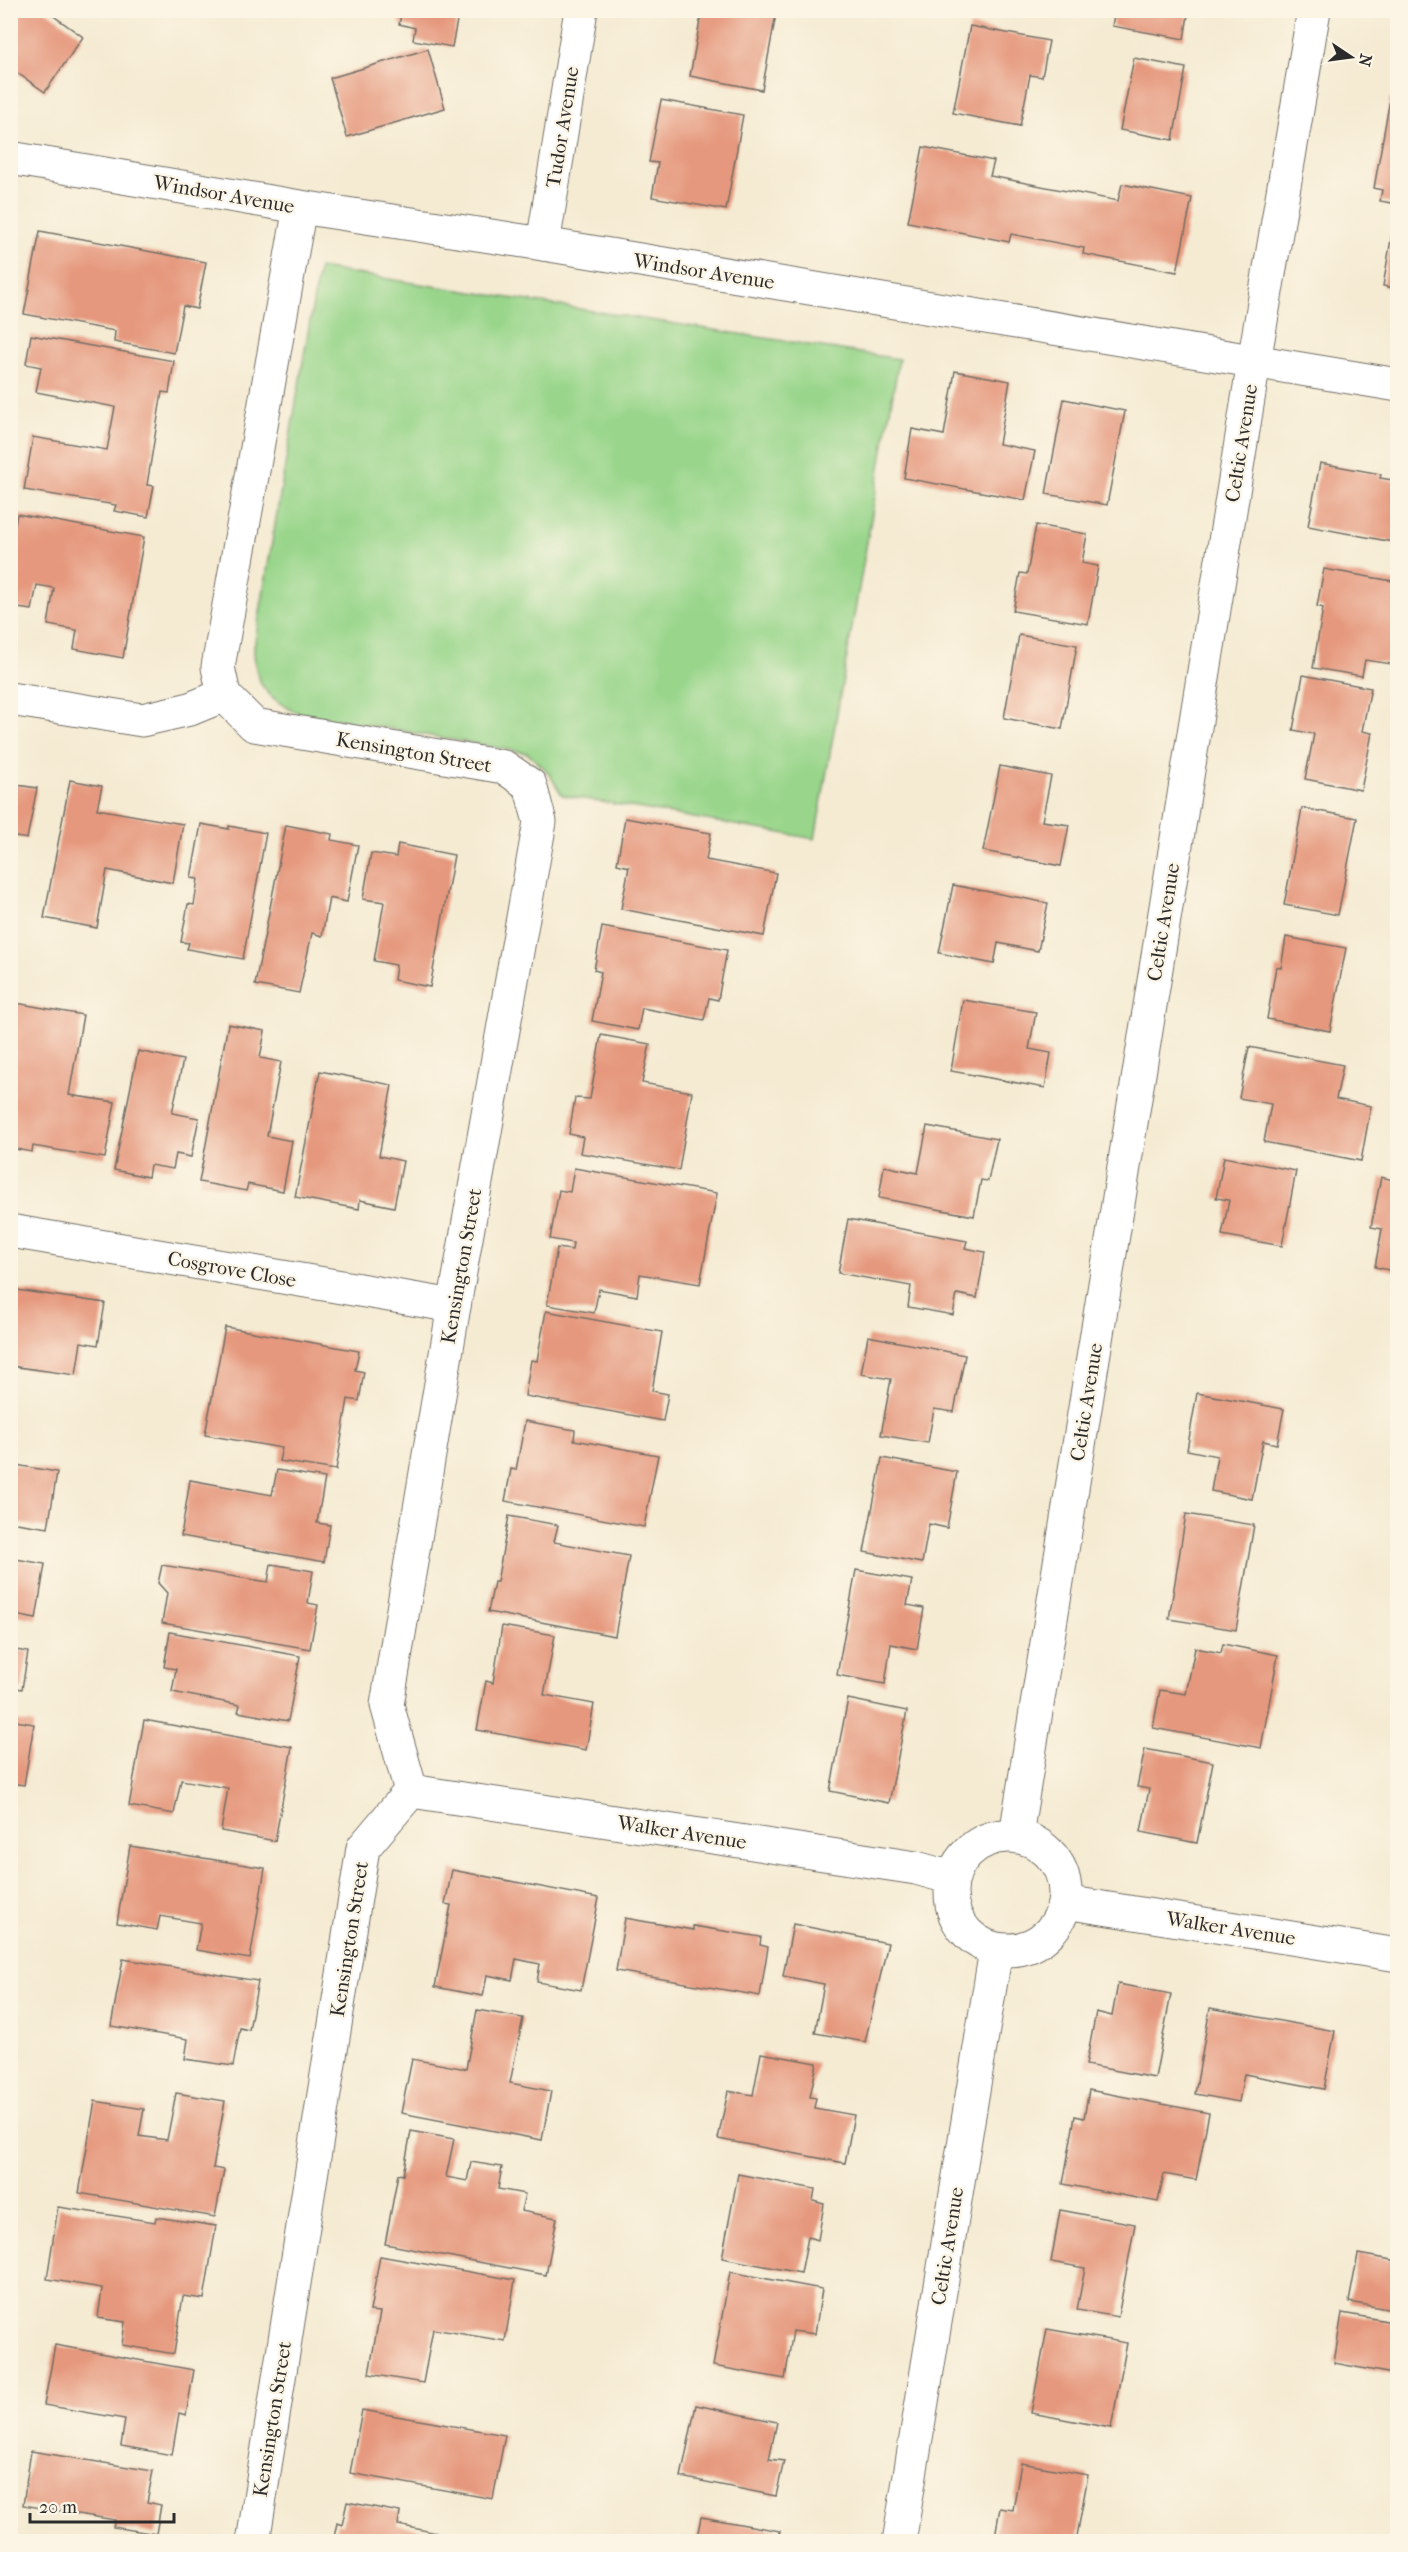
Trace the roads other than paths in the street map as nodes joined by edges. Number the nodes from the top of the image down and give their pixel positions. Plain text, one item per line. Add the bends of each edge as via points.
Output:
1 (581, 10) edge
2 (1314, 10) edge
3 (10, 158) edge
4 (300, 207) junction
5 (543, 244) junction
6 (1254, 362) junction
7 (1398, 385) edge
8 (224, 695) junction
9 (10, 699) edge
10 (10, 1231) edge
11 (454, 1306) junction
12 (411, 1791) junction
13 (1016, 1835) junction
14 (952, 1878) junction
15 (1065, 1902) junction
16 (996, 1950) junction
17 (1398, 1955) edge
18 (253, 2541) edge
19 (899, 2541) edge

1 - 5 street, Tudor Avenue
2 - 6 street, Celtic Avenue
3 - 4 street, Windsor Avenue
4 - 5 street, Windsor Avenue
4 - 8 street via 218,667
5 - 6 street, Windsor Avenue
6 - 7 street, Windsor Avenue
6 - 13 street, Celtic Avenue
8 - 9 street via 189,709 142,720
8 - 11 street, Kensington Street via 254,725 504,767 530,785 540,822
10 - 11 street, Cosgrove Close
11 - 12 street, Kensington Street via 387,1705
12 - 14 street, Walker Avenue via 916,1868
12 - 18 street, Kensington Street via 363,1848
13 - 14 street via 989,1838 971,1848
13 - 15 street via 1039,1844 1058,1863 1065,1883
14 - 16 street via 951,1903 959,1924 977,1942
15 - 16 street via 1057,1924 1033,1946
15 - 17 street, Walker Avenue
16 - 19 street, Celtic Avenue

